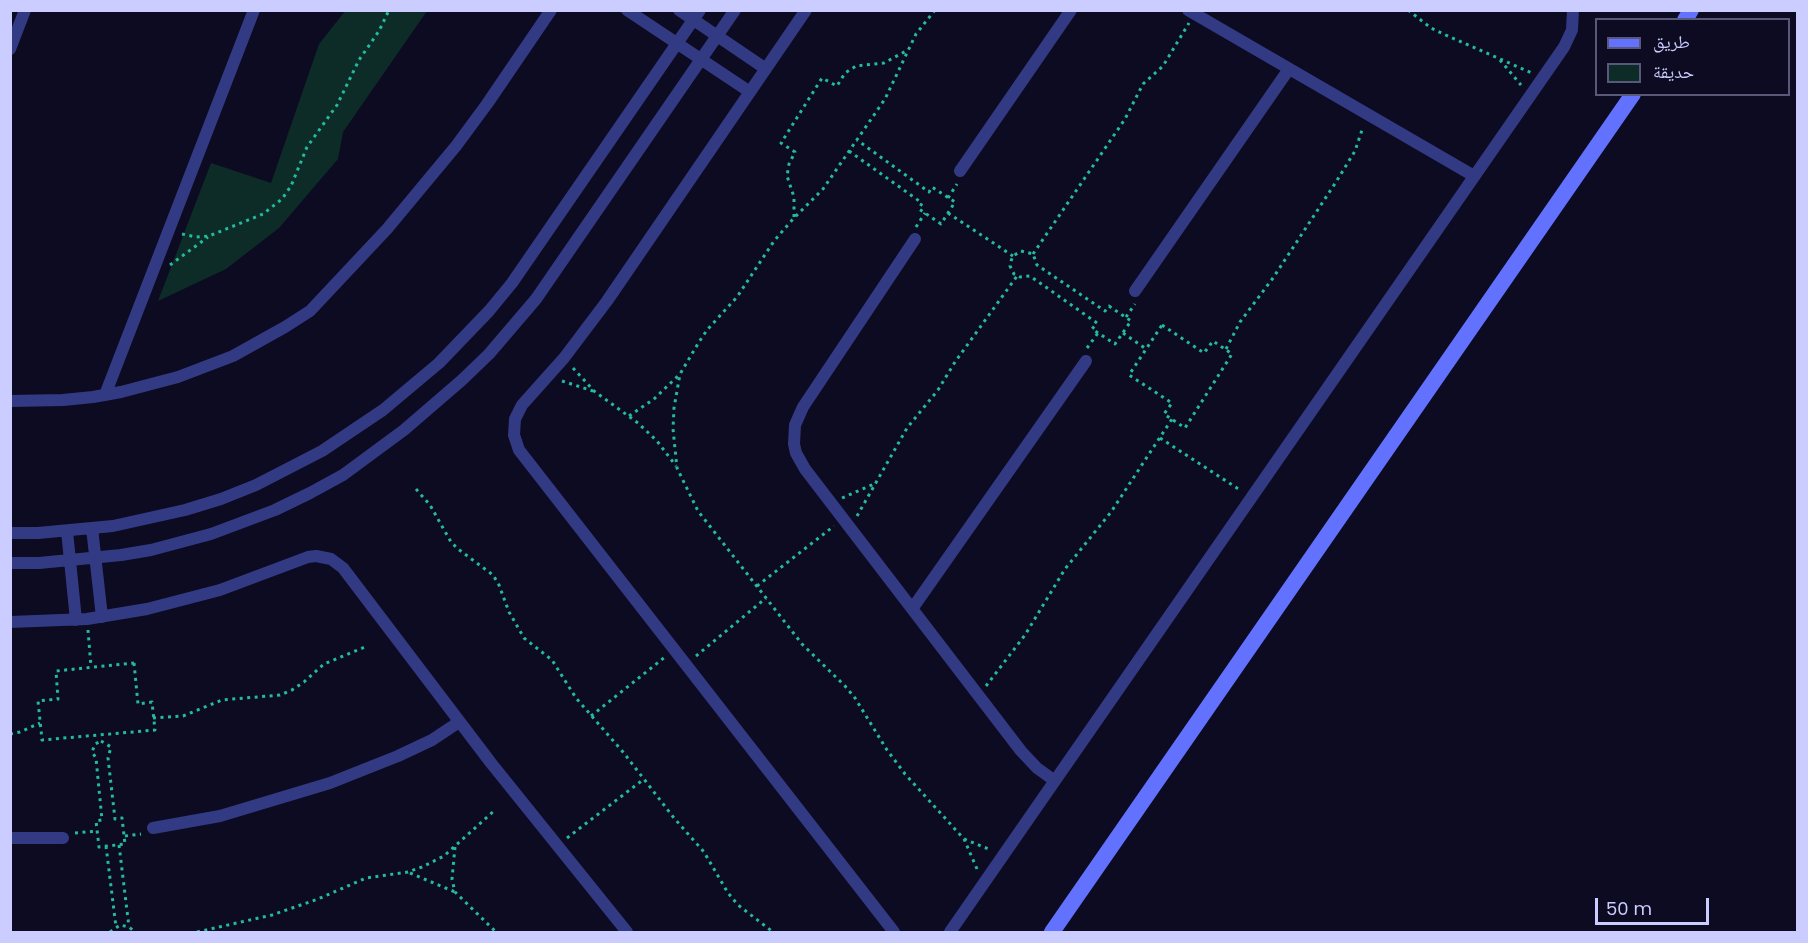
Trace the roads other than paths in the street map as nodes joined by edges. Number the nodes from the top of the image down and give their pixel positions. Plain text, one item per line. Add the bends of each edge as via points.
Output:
1 (26, 10) edge
2 (254, 10) edge
3 (551, 10) edge
4 (627, 10) edge
5 (679, 10) edge
6 (735, 10) edge
7 (806, 10) edge
8 (1071, 10) edge
9 (1573, 10) edge
10 (1191, 12) edge
11 (697, 15) edge
12 (717, 36) junction
13 (677, 44) junction
14 (10, 49) edge
15 (701, 59) junction
16 (766, 69) junction
17 (1289, 69) junction
18 (750, 92) junction
19 (1632, 96) edge
20 (960, 171) dead end
21 (1474, 176) junction
22 (915, 239) dead end
23 (1135, 291) dead end
24 (1086, 361) dead end
25 (105, 395) junction
26 (10, 401) edge
27 (92, 528) junction
28 (67, 531) junction
29 (10, 533) edge
30 (95, 558) junction
31 (70, 560) junction
32 (10, 563) edge
33 (912, 609) junction
34 (102, 617) junction
35 (81, 619) junction
36 (10, 622) edge
37 (459, 722) junction
38 (1055, 781) junction
39 (153, 828) dead end
40 (10, 838) edge
41 (63, 838) dead end
42 (627, 933) edge
43 (894, 933) edge
44 (950, 933) edge
45 (1052, 933) edge

1 - 14 street
2 - 25 street
3 - 25 street via 456,146 387,229 310,310 260,342 206,367 150,386
4 - 13 street
5 - 11 street
6 - 12 street
7 - 16 street
8 - 20 street
9 - 21 street via 1569,38
10 - 17 street
11 - 12 street
11 - 13 street
12 - 15 street
12 - 16 street
13 - 15 street
13 - 27 street via 512,283 465,337 412,387 330,446 256,485 185,510
15 - 18 street
15 - 30 street via 537,299 489,354 419,418 343,475 275,510 181,543
16 - 18 street
17 - 21 street
17 - 23 street
18 - 43 street via 607,301 517,411 513,426 516,443
19 - 45 main road
21 - 38 street
22 - 33 street via 798,416 794,434 796,453 805,469
24 - 33 street
25 - 26 street
27 - 28 street
27 - 30 street
28 - 29 street
28 - 31 street
30 - 31 street
30 - 34 street
31 - 32 street
31 - 35 street
33 - 38 street via 1021,752
34 - 35 street
34 - 37 street via 191,599 308,557 331,559 344,568
35 - 36 street
37 - 39 street via 432,740 330,783 220,816
37 - 42 street
38 - 44 street
40 - 41 street

